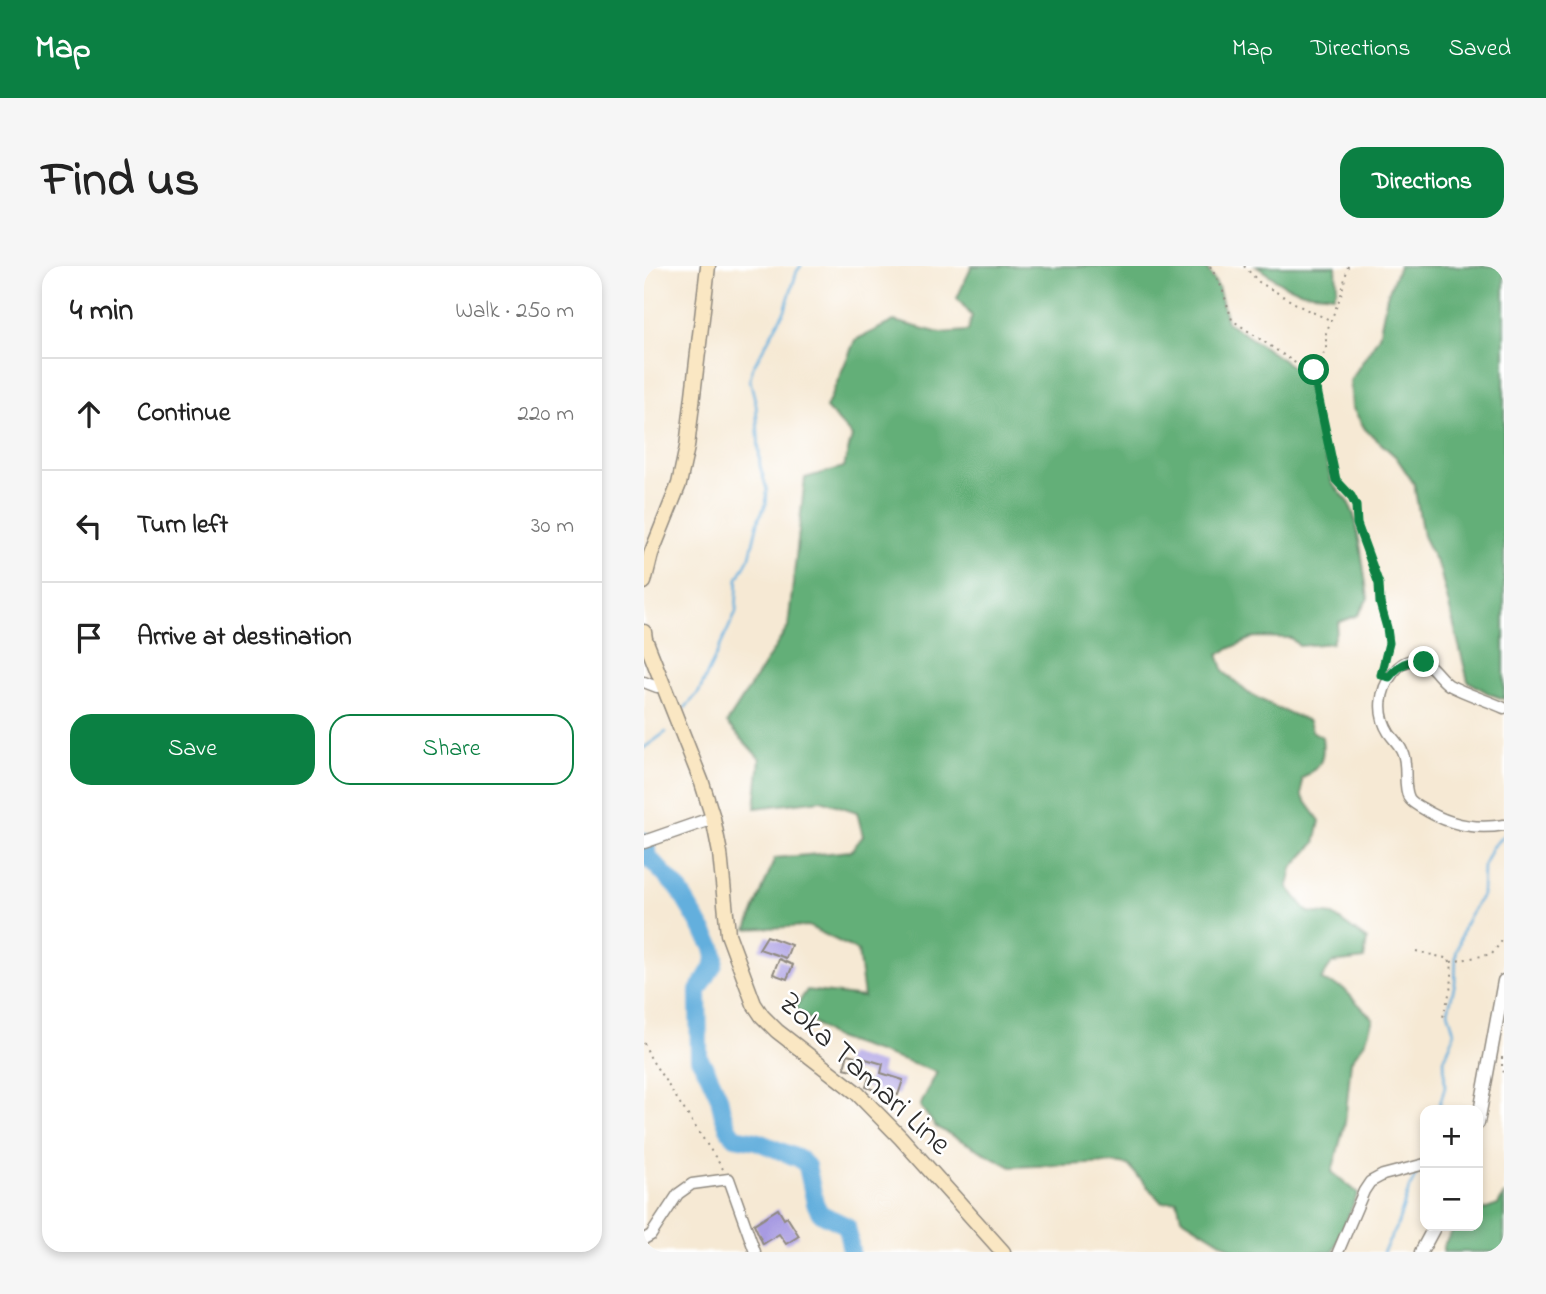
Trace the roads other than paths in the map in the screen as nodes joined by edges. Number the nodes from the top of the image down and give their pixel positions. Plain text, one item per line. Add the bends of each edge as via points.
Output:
1 (708, 266) edge
2 (644, 582) edge
3 (644, 632) edge
4 (644, 682) edge
5 (663, 685) junction
6 (1504, 708) edge
7 (713, 818) junction
8 (1504, 825) edge
9 (648, 841) edge
10 (1504, 981) edge
11 (1481, 1105) edge
12 (1420, 1165) edge
13 (1432, 1231) edge
14 (644, 1239) edge
15 (755, 1252) edge
16 (1003, 1252) edge
17 (1338, 1252) edge
18 (1421, 1252) edge

1 - 2 main road via 687,447
3 - 5 main road, Zoka Tamari Line
4 - 5 street
5 - 7 main road, Zoka Tamari Line
6 - 8 street via 1447,684 1432,667 1416,660 1389,677 1380,703 1387,731 1402,751 1411,802 1442,820
7 - 9 street
7 - 16 main road, Zoka Tamari Line via 728,934 762,1016 857,1093
10 - 11 street
12 - 17 street via 1370,1182
13 - 18 street
14 - 15 street via 651,1236 678,1194 692,1184 729,1179

